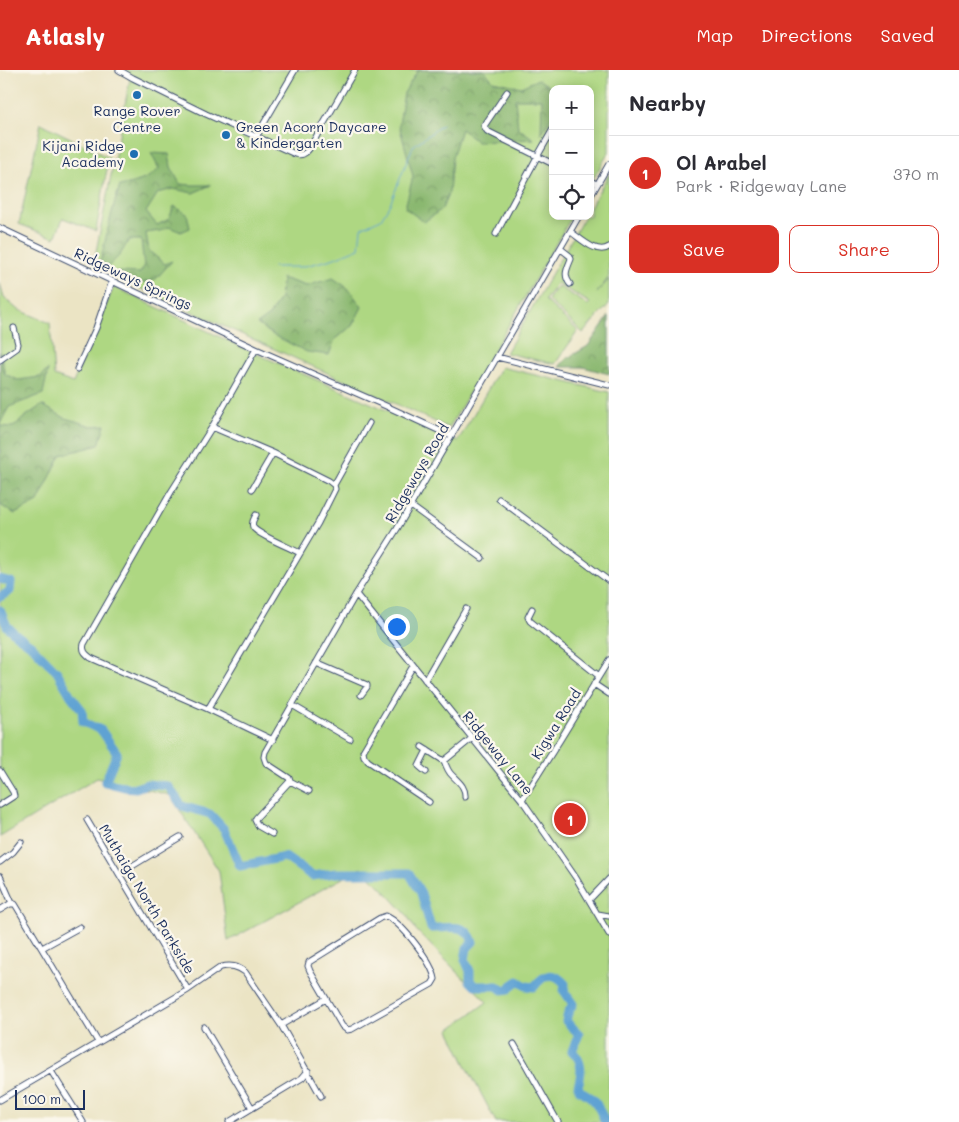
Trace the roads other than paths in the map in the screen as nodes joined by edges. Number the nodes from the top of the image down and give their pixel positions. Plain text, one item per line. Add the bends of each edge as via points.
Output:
1 (119, 70) edge
2 (295, 70) edge
3 (355, 70) edge
4 (507, 92) dead end
5 (552, 130) edge
6 (256, 137) junction
7 (537, 157) junction
8 (549, 162) edge
9 (609, 164) edge
10 (594, 183) edge
11 (597, 184) junction
12 (594, 190) edge
13 (578, 220) edge
14 (0, 228) edge
15 (571, 232) junction
16 (496, 234) dead end
17 (609, 248) edge
18 (561, 249) junction
19 (112, 281) junction
20 (570, 284) dead end
21 (14, 328) dead end
22 (256, 349) junction
23 (497, 357) junction
24 (0, 360) edge
25 (77, 369) dead end
26 (609, 385) edge
27 (369, 423) dead end
28 (212, 427) junction
29 (451, 436) junction
30 (273, 453) junction
31 (334, 486) junction
32 (252, 489) dead end
33 (499, 499) dead end
34 (411, 506) junction
35 (256, 515) dead end
36 (300, 553) junction
37 (482, 558) dead end
38 (609, 581) edge
39 (356, 594) junction
40 (466, 609) dead end
41 (532, 609) dead end
42 (609, 660) edge
43 (316, 663) junction
44 (413, 666) junction
45 (599, 676) junction
46 (425, 680) junction
47 (594, 684) junction
48 (609, 694) edge
49 (360, 695) dead end
50 (292, 705) junction
51 (208, 709) junction
52 (350, 739) dead end
53 (472, 739) junction
54 (273, 740) junction
55 (444, 762) junction
56 (0, 771) edge
57 (426, 772) dead end
58 (290, 781) junction
59 (309, 791) dead end
60 (465, 797) dead end
61 (522, 800) junction
62 (429, 802) dead end
63 (0, 806) edge
64 (87, 820) dead end
65 (272, 834) dead end
66 (180, 837) dead end
67 (21, 842) dead end
68 (0, 862) edge
69 (119, 874) junction
70 (0, 876) edge
71 (609, 879) edge
72 (589, 900) junction
73 (14, 904) junction
74 (0, 910) edge
75 (598, 914) junction
76 (609, 916) edge
77 (80, 927) dead end
78 (609, 934) edge
79 (42, 948) junction
80 (188, 990) junction
81 (326, 999) junction
82 (281, 1025) junction
83 (204, 1027) dead end
84 (98, 1042) junction
85 (514, 1044) dead end
86 (50, 1071) junction
87 (308, 1071) junction
88 (321, 1096) dead end
89 (0, 1100) edge
90 (252, 1108) junction
91 (83, 1122) edge
92 (229, 1122) edge
93 (558, 1122) edge

1 - 6 street
2 - 6 street
3 - 6 street via 305,154 295,154
4 - 7 street via 484,126
5 - 7 street
7 - 8 street
7 - 16 street
9 - 11 street
10 - 11 street
11 - 12 street
13 - 15 street, Ridgeways Road
14 - 19 street, Ridgeways Springs
15 - 17 street via 593,247
15 - 18 street, Ridgeways Road
18 - 20 street via 571,259 565,272
18 - 23 street, Ridgeways Road
19 - 22 street, Ridgeways Springs
19 - 25 street via 96,328
21 - 24 street via 17,348
22 - 28 street
22 - 29 street, Ridgeways Springs
23 - 26 street
23 - 29 street, Ridgeways Road
27 - 31 street
28 - 30 street
28 - 51 street via 83,647 91,658
29 - 34 street, Ridgeways Road
30 - 31 street
30 - 32 street
31 - 36 street
33 - 38 street
34 - 37 street
34 - 39 street, Ridgeways Road
35 - 36 street via 252,526 255,529
36 - 51 street
39 - 43 street, Ridgeways Road
39 - 44 street, Ridgeway Lane
40 - 46 street
41 - 45 street via 528,616 530,621
42 - 45 street, Kigwa Road
43 - 49 street via 367,685
43 - 50 street, Ridgeways Road
44 - 46 street, Ridgeway Lane
44 - 62 street via 363,751 368,761
45 - 47 street, Kigwa Road
46 - 53 street, Ridgeway Lane
47 - 48 street
47 - 61 street, Kigwa Road
50 - 52 street
50 - 54 street, Ridgeways Road
51 - 54 street
53 - 55 street
53 - 61 street, Ridgeway Lane
54 - 58 street, Ridgeways Road via 265,752 266,763
55 - 57 street via 424,749 419,766
55 - 60 street via 464,788
56 - 63 street via 14,796
58 - 59 street, Ridgeways Road
58 - 65 street via 255,820 258,826
61 - 72 street, Ridgeway Lane
64 - 69 street, Muthaiga North Parkside
66 - 69 street
67 - 68 street
69 - 80 street, Muthaiga North Parkside
70 - 73 street
71 - 72 street
72 - 75 street, Ridgeway Lane
73 - 74 street
73 - 79 street
75 - 76 street
75 - 78 street, Ridgeway Lane
77 - 79 street
79 - 84 street
80 - 82 street, Muthaiga North Parkside via 221,967 236,966 245,972
80 - 84 street, Muthaiga North Parkside
81 - 81 street via 310,971 309,962 386,916 406,932 434,974 432,984 352,1029 342,1026
81 - 82 street
82 - 87 street, Muthaiga North Parkside
83 - 90 street
84 - 86 street, Muthaiga North Parkside
85 - 93 street
86 - 89 street, Muthaiga North Parkside
86 - 91 street
87 - 88 street, Muthaiga North Parkside
87 - 90 street via 302,1078
90 - 92 street

